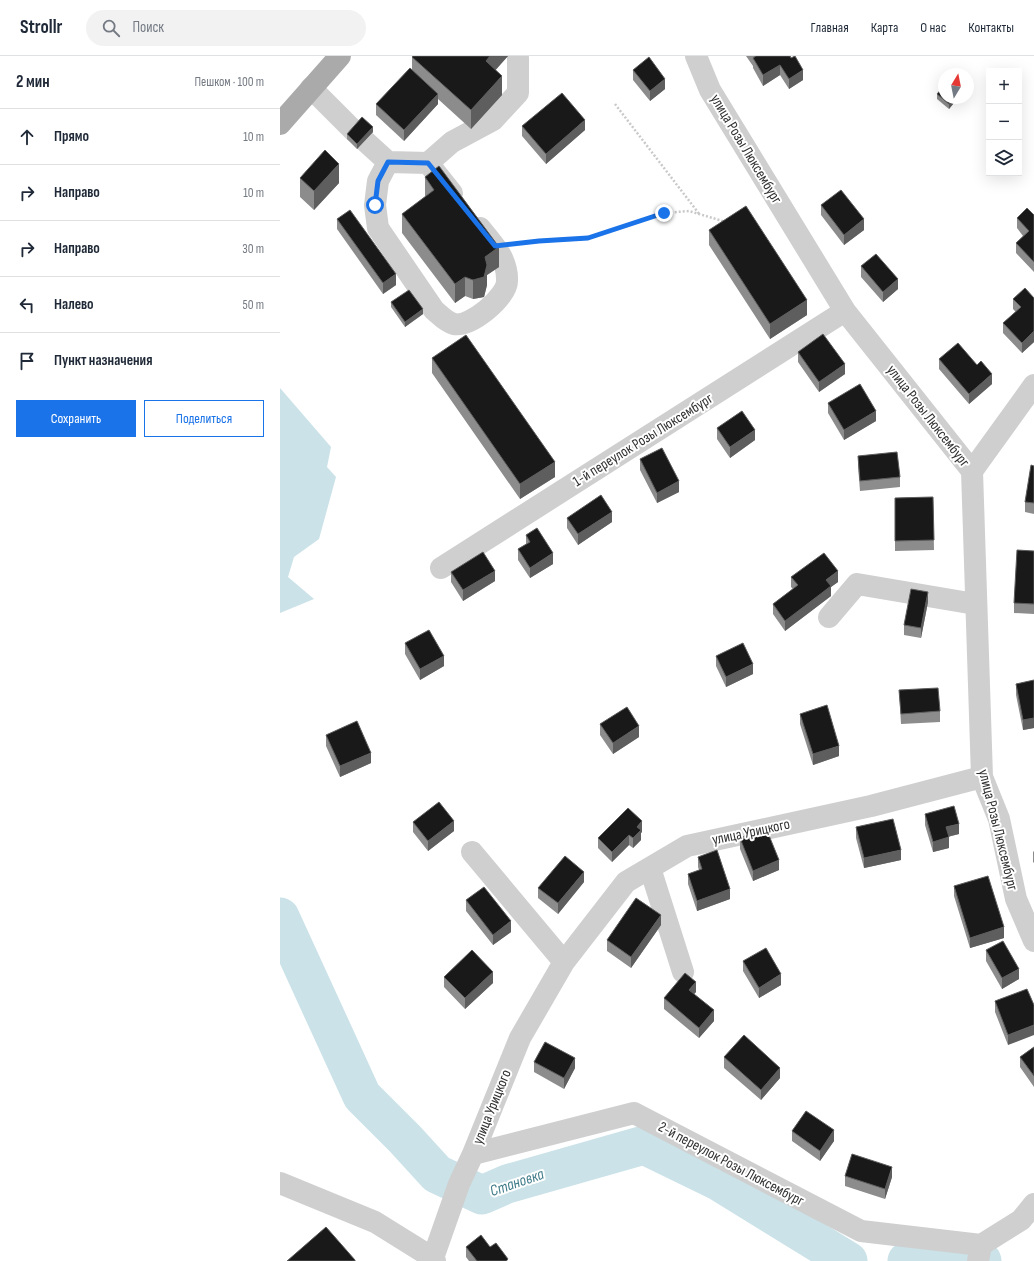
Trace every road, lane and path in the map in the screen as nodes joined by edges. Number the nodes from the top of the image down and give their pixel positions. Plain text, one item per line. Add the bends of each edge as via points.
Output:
1 (340, 56) edge
2 (696, 56) edge
3 (518, 58) dead end
4 (311, 88) junction
5 (615, 104) dead end
6 (280, 124) edge
7 (388, 162) junction
8 (428, 163) junction
9 (700, 215) junction
10 (729, 222) edge
11 (495, 246) junction
12 (845, 311) junction
13 (1034, 385) edge
14 (972, 471) junction
15 (441, 568) dead end
16 (975, 604) junction
17 (829, 617) dead end
18 (982, 778) junction
19 (472, 852) dead end
20 (650, 868) junction
21 (1034, 941) edge
22 (564, 962) junction
23 (684, 972) edge
24 (473, 1154) junction
25 (280, 1183) edge
26 (1034, 1204) edge
27 (979, 1253) edge
28 (434, 1260) edge

1 - 4 main road
2 - 12 street, улица Розы Люксембург via 710,90
3 - 8 street via 518,93 493,120 452,142
4 - 6 main road
4 - 7 street
5 - 9 path
7 - 8 street
7 - 11 street via 378,181 375,205 378,228 434,310 444,319 454,324 466,322 492,306 503,294 507,283 506,271 501,254
8 - 11 street
9 - 10 path
9 - 11 path via 689,211 664,213 588,238
12 - 14 street, улица Розы Люксембург
12 - 15 street, 1-й переулок Розы Люксембург
13 - 14 street
14 - 16 street, улица Розы Люксембург
16 - 17 street via 857,584
16 - 18 street, улица Розы Люксембург
18 - 20 street, улица Урицкого via 871,806 687,846
18 - 21 street, улица Розы Люксембург via 999,819 1016,899
19 - 22 street
20 - 22 street, улица Урицкого via 626,882
20 - 23 street
22 - 24 street, улица Урицкого via 520,1038
24 - 27 street, 2-й переулок Розы Люксембург via 634,1113 861,1231
24 - 28 street, улица Урицкого via 459,1184
25 - 28 street via 375,1222
26 - 27 street via 1021,1220

